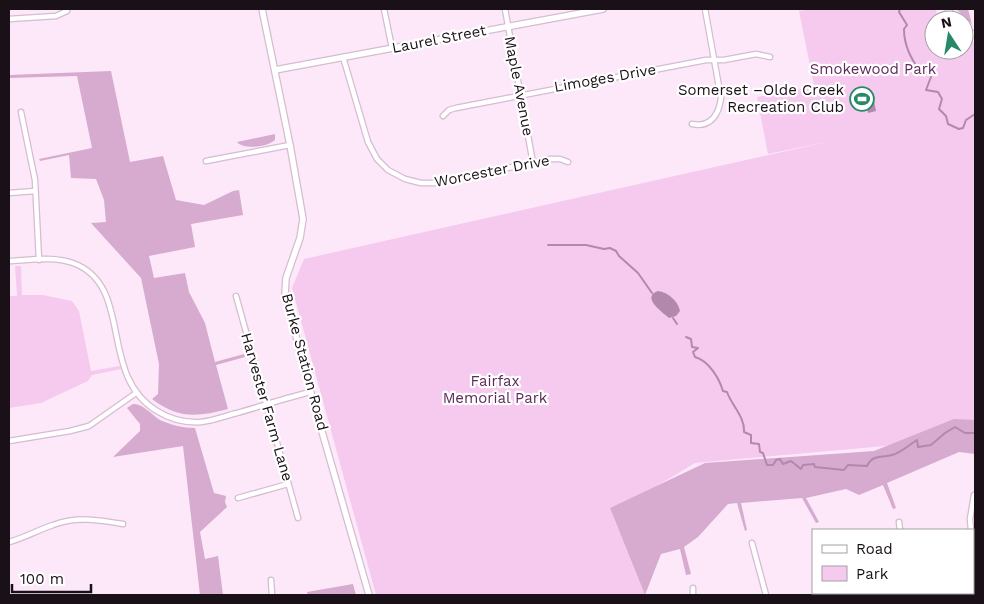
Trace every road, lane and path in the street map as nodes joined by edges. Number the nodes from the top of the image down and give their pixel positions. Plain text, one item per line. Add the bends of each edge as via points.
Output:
1 (262, 9) edge
2 (384, 9) edge
3 (505, 9) edge
4 (603, 9) edge
5 (705, 9) edge
6 (67, 11) dead end
7 (9, 19) edge
8 (508, 26) junction
9 (392, 48) junction
10 (770, 57) dead end
11 (343, 59) junction
12 (714, 59) junction
13 (275, 70) junction
14 (521, 94) junction
15 (21, 112) dead end
16 (443, 116) dead end
17 (692, 124) dead end
18 (290, 145) junction
19 (206, 161) dead end
20 (533, 162) junction
21 (568, 162) dead end
22 (35, 191) junction
23 (9, 193) edge
24 (39, 260) junction
25 (9, 261) edge
26 (236, 296) dead end
27 (136, 392) junction
28 (310, 392) junction
29 (266, 405) junction
30 (9, 441) edge
31 (288, 484) junction
32 (974, 495) dead end
33 (238, 498) dead end
34 (298, 518) dead end
35 (900, 522) dead end
36 (124, 524) dead end
37 (900, 529) edge
38 (971, 529) edge
39 (9, 542) edge
40 (752, 543) dead end
41 (271, 580) dead end
42 (692, 588) dead end
43 (272, 595) edge
44 (369, 595) edge
45 (693, 595) edge
46 (766, 595) edge

1 - 13 street, Burke Station Road
2 - 9 street
3 - 8 street, Maple Avenue
4 - 8 street, Laurel Street
5 - 12 street
6 - 7 street via 56,16
8 - 9 street, Laurel Street
8 - 14 street, Maple Avenue
9 - 11 street, Laurel Street
10 - 12 street, Limoges Drive via 756,54
11 - 13 street, Laurel Street
11 - 20 street, Worcester Drive via 369,146 381,163 397,175 421,183 436,183
12 - 14 street, Limoges Drive
12 - 17 street via 720,106 710,122
13 - 18 street, Burke Station Road
14 - 16 street, Limoges Drive via 456,108
14 - 20 street, Maple Avenue
15 - 22 street via 33,165
18 - 19 street
18 - 28 street, Burke Station Road via 303,218 300,238 286,278 285,294
20 - 21 street, Worcester Drive via 550,159
22 - 23 street
22 - 24 street
24 - 25 street
24 - 27 street via 74,264 100,284 108,300 123,368
26 - 29 street, Harvester Farm Lane
27 - 29 street via 162,414 189,421 212,420
27 - 30 street via 89,426
28 - 29 street
28 - 44 street, Burke Station Road
29 - 31 street, Harvester Farm Lane
31 - 33 street
31 - 34 street, Harvester Farm Lane
32 - 38 street
35 - 37 street
36 - 39 street via 74,520 54,524
40 - 46 street
41 - 43 street
42 - 45 street

